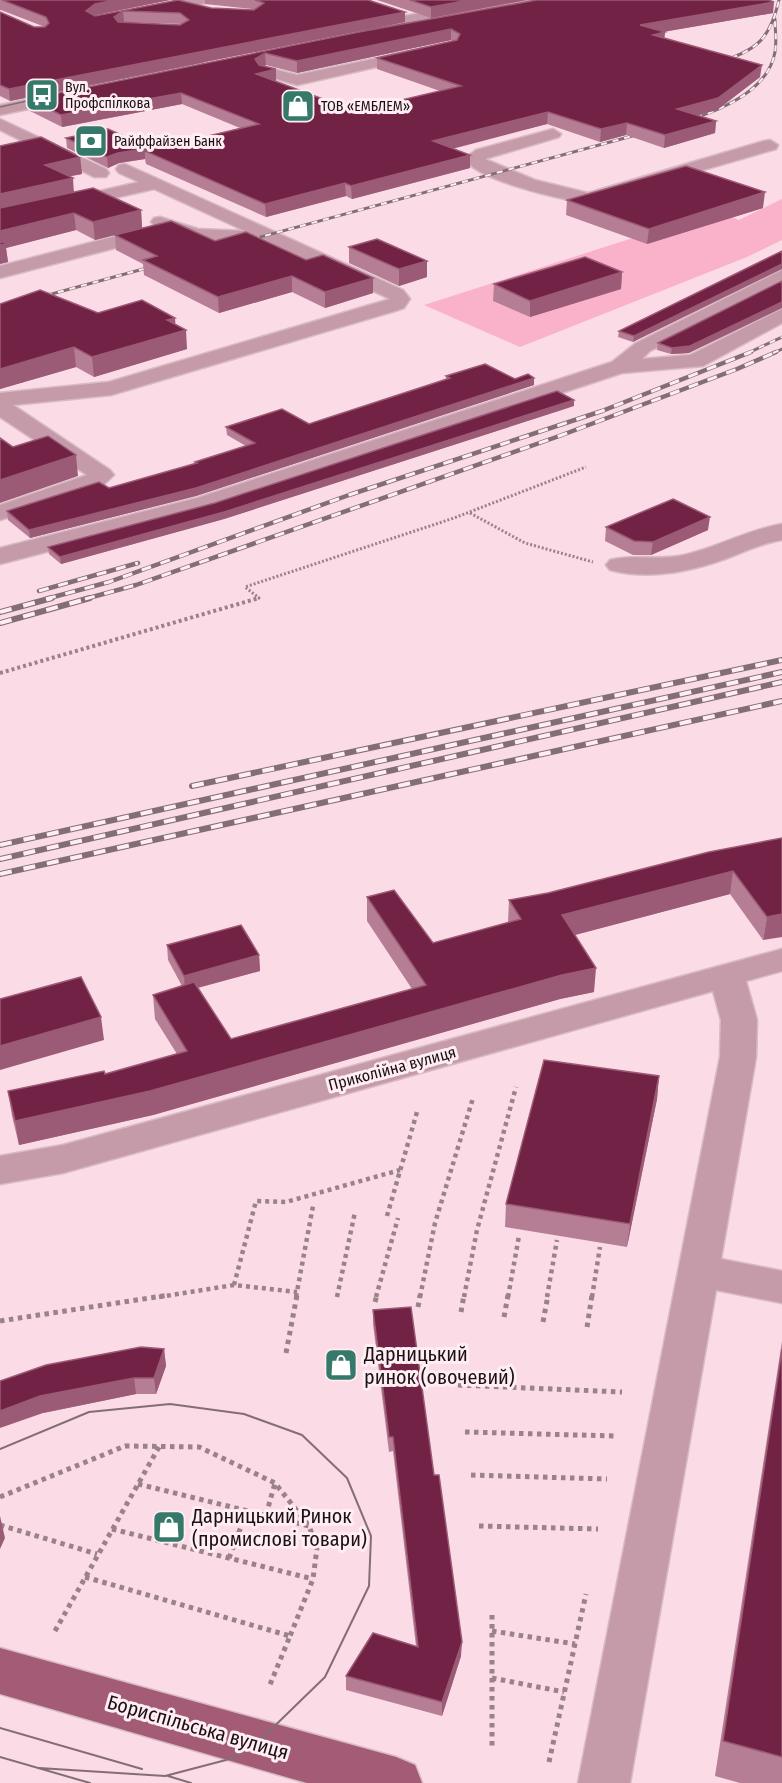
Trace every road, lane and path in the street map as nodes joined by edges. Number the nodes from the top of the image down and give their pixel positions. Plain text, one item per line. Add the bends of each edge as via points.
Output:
1 (139, 0) edge
2 (201, 0) edge
3 (481, 0) edge
4 (529, 0) edge
5 (548, 2) edge
6 (181, 4) junction
7 (162, 8) junction
8 (386, 10) edge
9 (212, 13) edge
10 (129, 15) dead end
11 (417, 20) junction
12 (349, 34) edge
13 (440, 49) edge
14 (262, 61) edge
15 (355, 68) junction
16 (385, 78) edge
17 (0, 101) edge
18 (0, 110) edge
19 (0, 124) edge
20 (552, 134) edge
21 (770, 146) dead end
22 (125, 169) edge
23 (100, 173) dead end
24 (156, 183) junction
25 (105, 195) junction
26 (0, 219) edge
27 (172, 228) junction
28 (266, 234) junction
29 (0, 272) edge
30 (782, 276) edge
31 (782, 315) edge
32 (620, 367) junction
33 (0, 400) edge
34 (0, 407) edge
35 (586, 468) dead end
36 (0, 513) edge
37 (469, 513) junction
38 (782, 532) edge
39 (0, 556) edge
40 (619, 565) joint
41 (0, 673) edge
42 (782, 960) edge
43 (727, 976) junction
44 (516, 1087) dead end
45 (473, 1098) dead end
46 (417, 1112) dead end
47 (0, 1170) edge
48 (400, 1170) junction
49 (313, 1206) dead end
50 (356, 1212) dead end
51 (387, 1216) dead end
52 (398, 1218) dead end
53 (519, 1236) dead end
54 (557, 1240) dead end
55 (600, 1247) dead end
56 (699, 1271) junction
57 (234, 1285) junction
58 (782, 1287) edge
59 (297, 1292) junction
60 (337, 1297) dead end
61 (375, 1302) dead end
62 (418, 1307) dead end
63 (461, 1312) dead end
64 (504, 1317) dead end
65 (0, 1321) edge
66 (543, 1322) dead end
67 (587, 1327) dead end
68 (286, 1353) dead end
69 (458, 1385) dead end
70 (622, 1392) dead end
71 (465, 1432) dead end
72 (615, 1436) dead end
73 (159, 1447) junction
74 (471, 1475) dead end
75 (607, 1479) dead end
76 (275, 1483) junction
77 (138, 1484) junction
78 (0, 1497) edge
79 (247, 1510) junction
80 (266, 1515) junction
81 (0, 1525) edge
82 (309, 1526) junction
83 (479, 1526) dead end
84 (112, 1529) junction
85 (598, 1529) dead end
86 (97, 1554) junction
87 (229, 1558) junction
88 (85, 1577) junction
89 (313, 1579) junction
90 (586, 1594) dead end
91 (492, 1615) dead end
92 (55, 1630) dead end
93 (492, 1631) junction
94 (290, 1636) junction
95 (575, 1644) junction
96 (0, 1671) edge
97 (492, 1678) junction
98 (269, 1687) dead end
99 (564, 1692) junction
100 (492, 1746) dead end
101 (549, 1762) dead end
102 (396, 1783) edge
103 (604, 1783) edge

1 - 7 street
2 - 6 street
3 - 11 street
4 - 11 street
5 - 11 street
6 - 7 street
6 - 9 street
7 - 10 street
8 - 11 street
11 - 12 street
13 - 15 street
14 - 15 street via 297,80
15 - 16 street
17 - 18 street via 90,87
19 - 23 street
20 - 21 street via 472,159 498,172 574,197 589,198
22 - 24 street
24 - 25 street
24 - 28 street
25 - 26 street
25 - 27 street
27 - 28 street via 218,239
27 - 29 street
28 - 33 street via 400,299 388,307 111,388
30 - 32 street via 643,347
31 - 32 street via 695,361
32 - 39 street via 206,502
34 - 36 street via 102,476
35 - 37 path
37 - 40 path via 542,550
37 - 41 path via 245,587 259,598
38 - 40 street via 761,535 717,553 669,566
42 - 43 street, Приколійна вулиця
43 - 47 street, Приколійна вулиця via 63,1159
43 - 56 street via 740,1020 738,1057
44 - 63 path via 477,1230
45 - 62 path via 435,1223
46 - 48 path
48 - 51 path
48 - 57 path via 286,1202 256,1201
49 - 59 path
50 - 60 path
52 - 61 path
53 - 64 path
54 - 66 path
55 - 67 path
56 - 58 street
56 - 103 street
57 - 59 path
57 - 65 path
59 - 68 path
69 - 70 path
71 - 72 path
73 - 76 path via 199,1447
73 - 77 path
73 - 78 path via 125,1446
74 - 75 path
76 - 80 path
76 - 82 path
77 - 79 path
77 - 84 path
79 - 80 path
79 - 87 path
80 - 82 path
81 - 86 path
82 - 89 path via 317,1548
83 - 85 path
84 - 86 path
84 - 87 path
86 - 88 path
87 - 89 path
88 - 92 path
88 - 94 path
89 - 94 path
90 - 95 path
91 - 93 path
93 - 95 path
93 - 97 path
94 - 98 path
95 - 99 path
96 - 102 main road, Бориспільська вулиця
97 - 99 path
97 - 100 path
99 - 101 path

